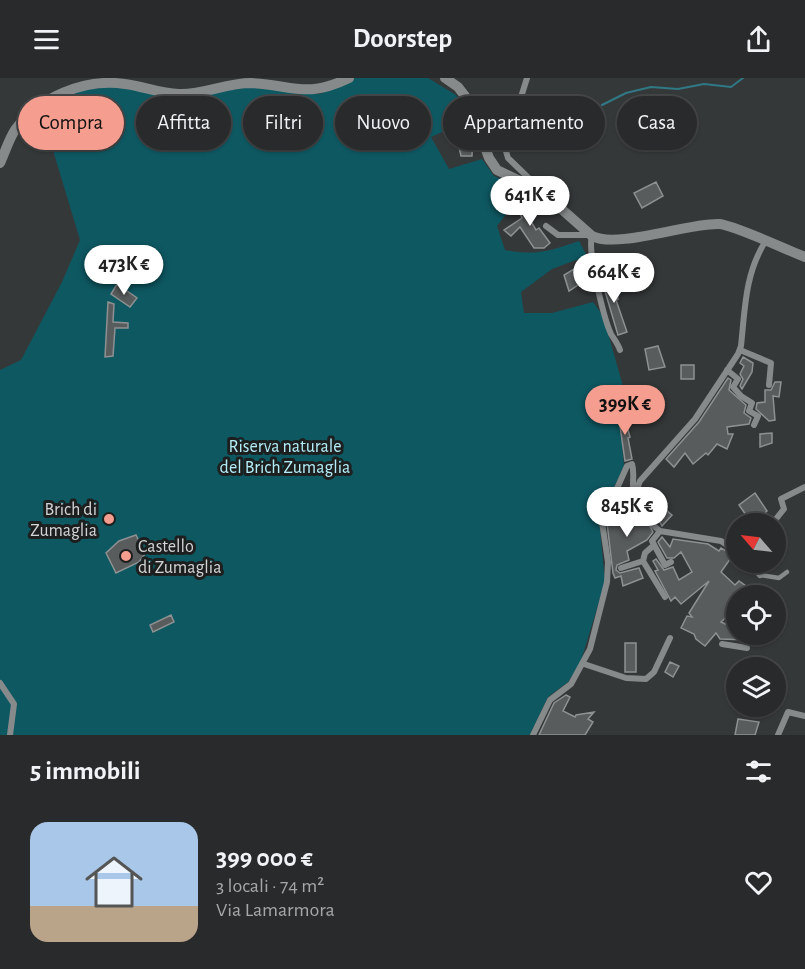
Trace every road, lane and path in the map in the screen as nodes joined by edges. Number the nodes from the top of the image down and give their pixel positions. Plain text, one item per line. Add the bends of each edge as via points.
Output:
1 (349, 78) edge
2 (445, 78) edge
3 (527, 78) edge
4 (0, 163) edge
5 (542, 191) junction
6 (546, 226) dead end
7 (591, 236) junction
8 (765, 242) junction
9 (805, 257) edge
10 (620, 350) dead end
11 (740, 350) junction
12 (728, 370) junction
13 (769, 385) dead end
14 (754, 425) dead end
15 (805, 487) edge
16 (641, 501) junction
17 (781, 513) edge
18 (660, 531) junction
19 (726, 544) edge
20 (654, 545) junction
21 (643, 561) junction
22 (672, 562) dead end
23 (621, 568) dead end
24 (787, 572) dead end
25 (760, 575) edge
26 (665, 597) dead end
27 (670, 638) dead end
28 (722, 644) dead end
29 (747, 648) dead end
30 (584, 664) junction
31 (0, 683) edge
32 (805, 716) edge
33 (10, 735) edge
34 (533, 735) edge
35 (778, 735) edge

1 - 4 street via 321,90 237,83 183,94 122,83 94,84 53,96 38,106 14,132
2 - 5 street via 478,113 481,136 497,170
3 - 5 street via 505,148 508,158
5 - 7 street
6 - 7 street via 558,235
7 - 8 street via 617,239 722,224
7 - 10 street via 600,294 611,334
8 - 9 street
8 - 11 street via 747,286
11 - 12 street
11 - 13 street via 771,363
12 - 14 street via 738,379 733,387 752,403 749,411 758,416
12 - 16 street via 695,419 640,481 637,489
15 - 17 street via 781,499 784,509
16 - 18 street
16 - 30 street via 637,501 631,487 632,464 627,466 602,522 607,582
18 - 19 street
18 - 20 street via 652,541
20 - 21 street via 645,552
20 - 22 street via 665,565
21 - 23 street
21 - 26 street
24 - 25 lane via 779,578
27 - 30 street via 654,672 646,679 626,678
28 - 29 street
30 - 34 street via 571,684 550,700
31 - 33 street via 14,704
32 - 35 street via 788,712

